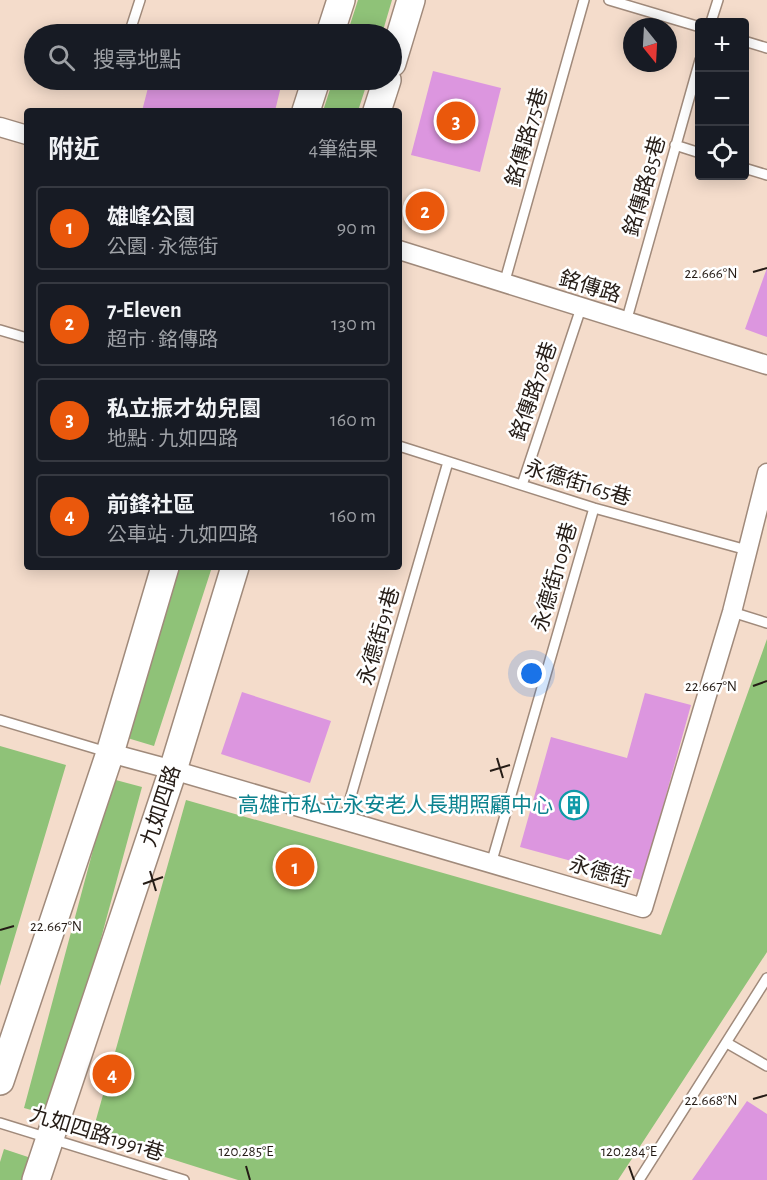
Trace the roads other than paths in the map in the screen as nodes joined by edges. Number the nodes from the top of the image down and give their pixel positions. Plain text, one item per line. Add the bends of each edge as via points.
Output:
1 (140, 0) edge
2 (341, 0) edge
3 (411, 0) edge
4 (584, 0) edge
5 (609, 0) edge
6 (718, 0) edge
7 (712, 18) edge
8 (132, 24) edge
9 (333, 24) edge
10 (695, 26) edge
11 (402, 30) edge
12 (749, 43) edge
13 (767, 48) edge
14 (696, 72) edge
15 (313, 90) edge
16 (384, 90) edge
17 (307, 108) edge
18 (378, 108) edge
19 (0, 127) edge
20 (24, 134) edge
21 (675, 145) junction
22 (695, 152) edge
23 (749, 170) edge
24 (767, 176) edge
25 (402, 251) edge
26 (504, 284) junction
27 (581, 308) junction
28 (626, 322) junction
29 (0, 330) edge
30 (24, 337) edge
31 (767, 365) edge
32 (402, 448) edge
33 (448, 462) junction
34 (767, 473) edge
35 (522, 485) junction
36 (594, 508) junction
37 (747, 550) junction
38 (164, 570) edge
39 (234, 570) edge
40 (732, 612) junction
41 (767, 623) edge
42 (0, 720) edge
43 (110, 753) junction
44 (173, 770) junction
45 (344, 820) junction
46 (491, 864) junction
47 (767, 978) edge
48 (727, 1043) junction
49 (767, 1066) edge
50 (0, 1081) edge
51 (0, 1123) edge
52 (49, 1139) junction
53 (36, 1180) edge
54 (184, 1180) edge
55 (639, 1180) edge

1 - 8 lane
2 - 9 street
3 - 11 street
4 - 26 lane, 銘傳路75巷
5 - 10 lane
6 - 7 lane
12 - 13 lane
14 - 21 lane, 銘傳路85巷
15 - 17 street
16 - 18 street
19 - 20 street
21 - 22 lane
21 - 28 lane, 銘傳路85巷
23 - 24 lane
25 - 26 street, 銘傳路
26 - 27 street, 銘傳路
27 - 28 street, 銘傳路
27 - 35 lane, 銘傳路78巷
28 - 31 street, 銘傳路
29 - 30 lane
32 - 33 lane, 永德街165巷
33 - 35 lane, 永德街165巷
33 - 45 lane, 永德街91巷
34 - 37 street, 永德街
35 - 36 lane, 永德街165巷
36 - 37 lane, 永德街165巷
36 - 46 lane, 永德街109巷
37 - 40 street, 永德街
38 - 43 street
39 - 44 street, 九如四路
40 - 41 lane
40 - 46 street, 永德街 via 643,908
42 - 43 lane
43 - 44 street, 永德街
43 - 50 street
44 - 45 street, 永德街
44 - 52 street, 九如四路
45 - 46 street, 永德街
47 - 48 lane
48 - 49 lane
48 - 55 lane
51 - 52 lane, 九如四路1991巷
52 - 53 street, 九如四路
52 - 54 lane, 九如四路1991巷

